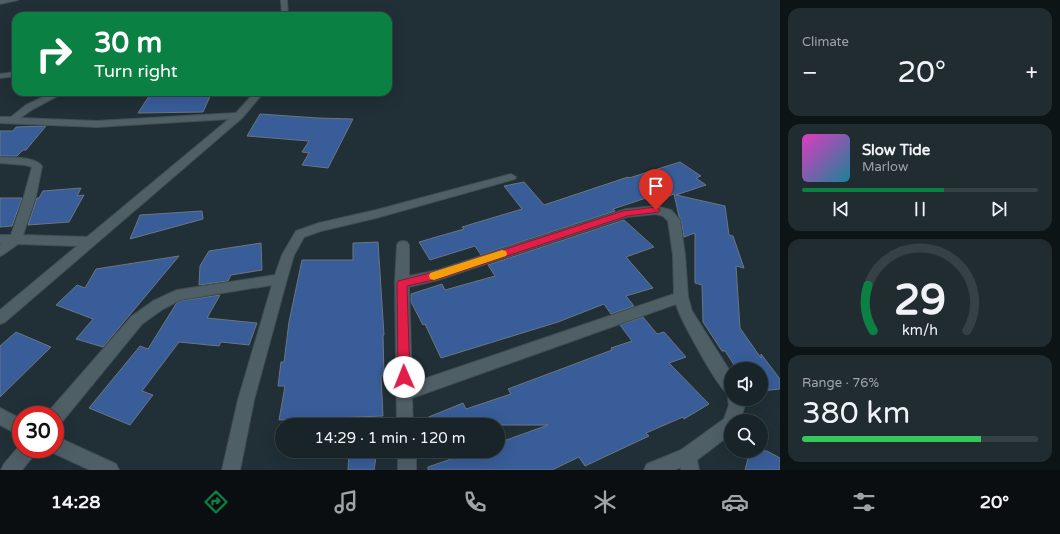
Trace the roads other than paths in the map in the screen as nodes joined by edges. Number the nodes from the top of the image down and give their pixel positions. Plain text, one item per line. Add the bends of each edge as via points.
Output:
1 (15, 0) edge
2 (284, 0) edge
3 (0, 2) edge
4 (285, 12) edge
5 (12, 74) edge
6 (0, 76) edge
7 (52, 96) edge
8 (256, 96) edge
9 (239, 116) junction
10 (0, 120) edge
11 (13, 120) junction
12 (0, 160) edge
13 (511, 177) dead end
14 (0, 239) edge
15 (16, 239) junction
16 (91, 242) junction
17 (403, 246) dead end
18 (0, 251) edge
19 (280, 279) junction
20 (402, 283) junction
21 (681, 297) junction
22 (0, 318) edge
23 (724, 377) edge
24 (404, 393) junction
25 (64, 406) edge
26 (0, 416) edge
27 (406, 418) edge
28 (12, 423) edge
29 (724, 430) edge
30 (64, 449) edge
31 (20, 458) edge
32 (407, 458) edge
33 (689, 463) edge
34 (10, 470) edge
35 (110, 470) edge
36 (231, 470) edge
37 (408, 470) edge
38 (653, 470) edge

1 - 3 street
2 - 4 street
5 - 6 street
7 - 11 street via 32,105
8 - 9 street
9 - 11 street via 95,125 60,125
9 - 16 street
10 - 11 street
12 - 15 street via 27,162 37,166
13 - 19 street via 300,234 288,255
14 - 15 street
15 - 16 street
15 - 18 street
16 - 22 street
17 - 20 street
19 - 25 street via 177,295 158,305 137,320
19 - 36 street via 246,400
20 - 21 street via 438,275 626,213 656,210 667,212 674,220
20 - 24 street
21 - 23 street via 685,312
21 - 24 street
24 - 27 street
26 - 28 street
29 - 33 street
30 - 35 street
31 - 34 street
32 - 37 street
33 - 38 street

